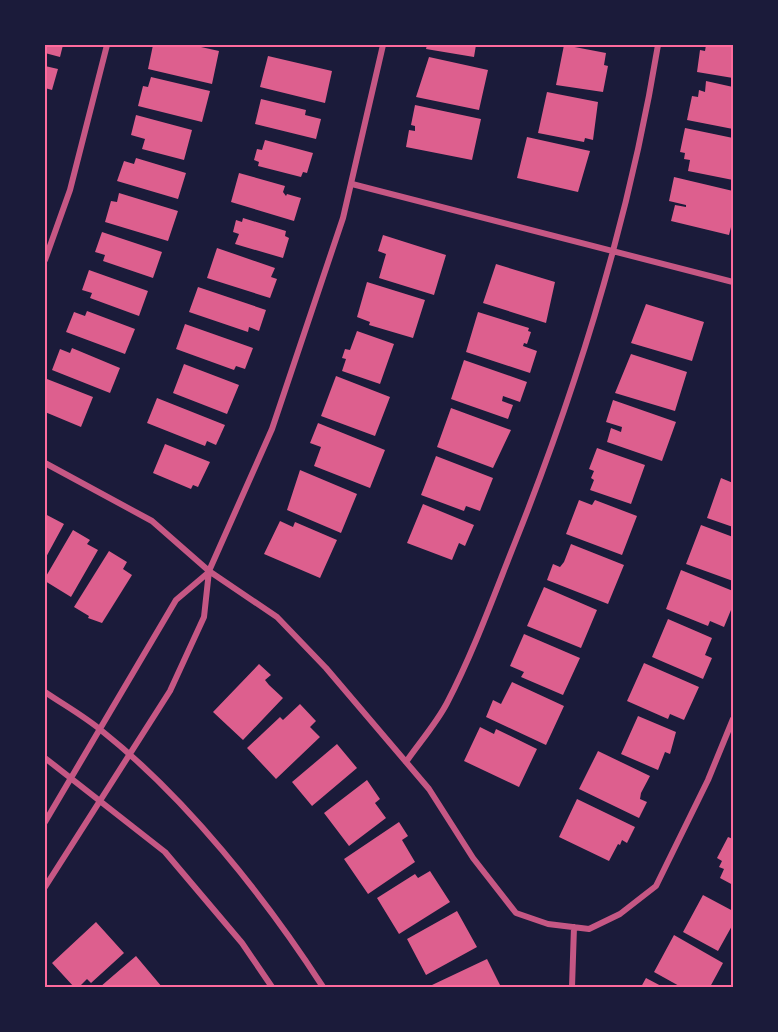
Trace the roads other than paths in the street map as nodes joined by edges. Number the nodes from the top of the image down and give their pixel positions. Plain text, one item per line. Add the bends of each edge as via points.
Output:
1 (107, 45) edge
2 (383, 45) edge
3 (658, 45) edge
4 (352, 184) junction
5 (614, 250) junction
6 (45, 260) edge
7 (733, 282) edge
8 (45, 463) edge
9 (209, 571) junction
10 (45, 692) edge
11 (733, 719) edge
12 (101, 730) junction
13 (129, 756) junction
14 (45, 758) edge
15 (406, 762) junction
16 (73, 778) junction
17 (102, 801) junction
18 (45, 822) edge
19 (45, 887) edge
20 (574, 927) junction
21 (272, 987) edge
22 (323, 987) edge
23 (572, 987) edge

1 - 6 street via 70,190
2 - 4 street
3 - 5 street
4 - 5 street
4 - 9 street via 272,429
5 - 7 street
5 - 15 street via 597,317 546,464 473,646 446,705
8 - 9 street via 152,521
9 - 12 street via 176,600
9 - 13 street via 204,617 170,691
9 - 15 street via 277,617
10 - 12 street
11 - 20 street via 656,886 620,914 589,928
12 - 13 street
12 - 16 street
13 - 17 street
13 - 22 street via 196,818
14 - 16 street
15 - 20 street via 516,913 548,924
16 - 17 street
16 - 18 street
17 - 19 street
17 - 21 street via 165,852 242,943
20 - 23 street

